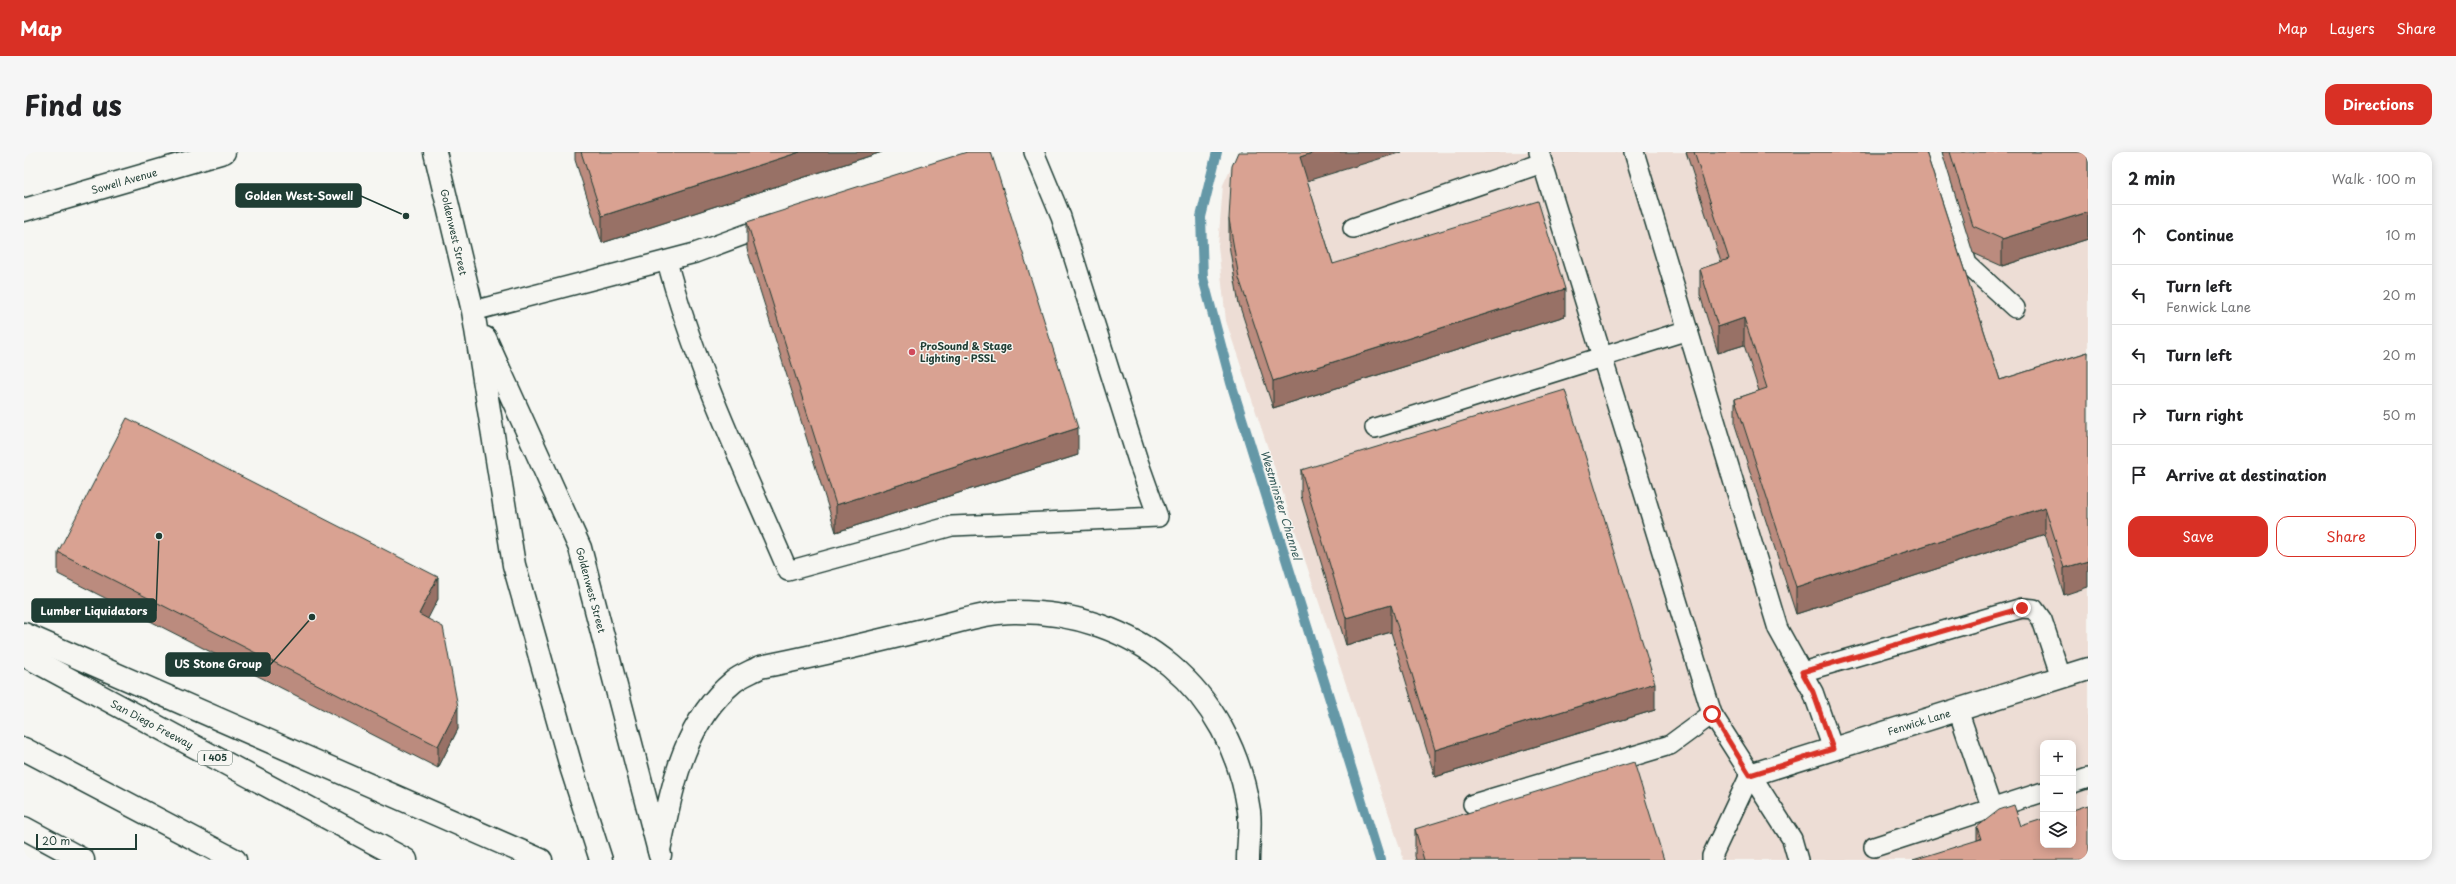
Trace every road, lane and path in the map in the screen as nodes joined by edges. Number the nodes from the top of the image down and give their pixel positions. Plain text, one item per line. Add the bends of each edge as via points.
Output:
1 (224, 152) edge
2 (435, 152) edge
3 (1034, 152) edge
4 (1634, 152) edge
5 (1932, 152) edge
6 (192, 157) edge
7 (1540, 158) edge
8 (24, 210) edge
9 (785, 220) edge
10 (1353, 228) dead end
11 (667, 261) junction
12 (2015, 308) dead end
13 (473, 311) junction
14 (1688, 330) junction
15 (1602, 359) junction
16 (1375, 428) dead end
17 (24, 634) edge
18 (24, 655) edge
19 (2088, 669) edge
20 (1802, 672) junction
21 (2061, 677) junction
22 (1958, 710) junction
23 (1712, 714) junction
24 (24, 749) edge
25 (1833, 749) junction
26 (1750, 775) junction
27 (2088, 778) edge
28 (2076, 781) edge
29 (2040, 793) edge
30 (1473, 804) dead end
31 (1992, 809) junction
32 (24, 828) edge
33 (1874, 847) dead end
34 (660, 855) edge
35 (83, 860) edge
36 (235, 860) edge
37 (406, 860) edge
38 (541, 860) edge
39 (601, 860) edge
40 (1248, 860) edge
41 (1712, 860) edge
42 (1798, 860) edge

1 - 6 main road, Sowell Avenue
2 - 13 main road, Goldenwest Street
3 - 11 lane via 1060,217 1158,517 952,526 788,571 704,374 678,306
4 - 14 lane
5 - 12 lane via 1968,264
6 - 8 main road, Sowell Avenue
7 - 10 lane
7 - 15 lane
9 - 11 lane
11 - 13 lane
13 - 34 main road, Goldenwest Street via 580,548
13 - 39 main road, Goldenwest Street via 514,565 572,770
14 - 15 lane
14 - 20 lane via 1778,629
15 - 16 lane
15 - 23 lane
17 - 38 main road
18 - 37 main road, San Diego Freeway / I 405
19 - 21 main road, Fenwick Lane
20 - 21 lane via 2022,608 2034,609 2042,620
20 - 25 lane via 1813,692
21 - 22 main road, Fenwick Lane
22 - 25 main road, Fenwick Lane
22 - 31 lane
23 - 26 lane
23 - 30 lane via 1670,745
24 - 36 main road
25 - 26 main road, Fenwick Lane
26 - 41 lane
26 - 42 lane via 1792,839
27 - 28 lane
29 - 31 lane
31 - 33 lane
32 - 35 main road
34 - 40 main road via 677,769 699,720 734,681 760,667 1013,612 1055,614 1093,622 1137,641 1177,671 1206,701 1226,733 1240,773 1249,812

